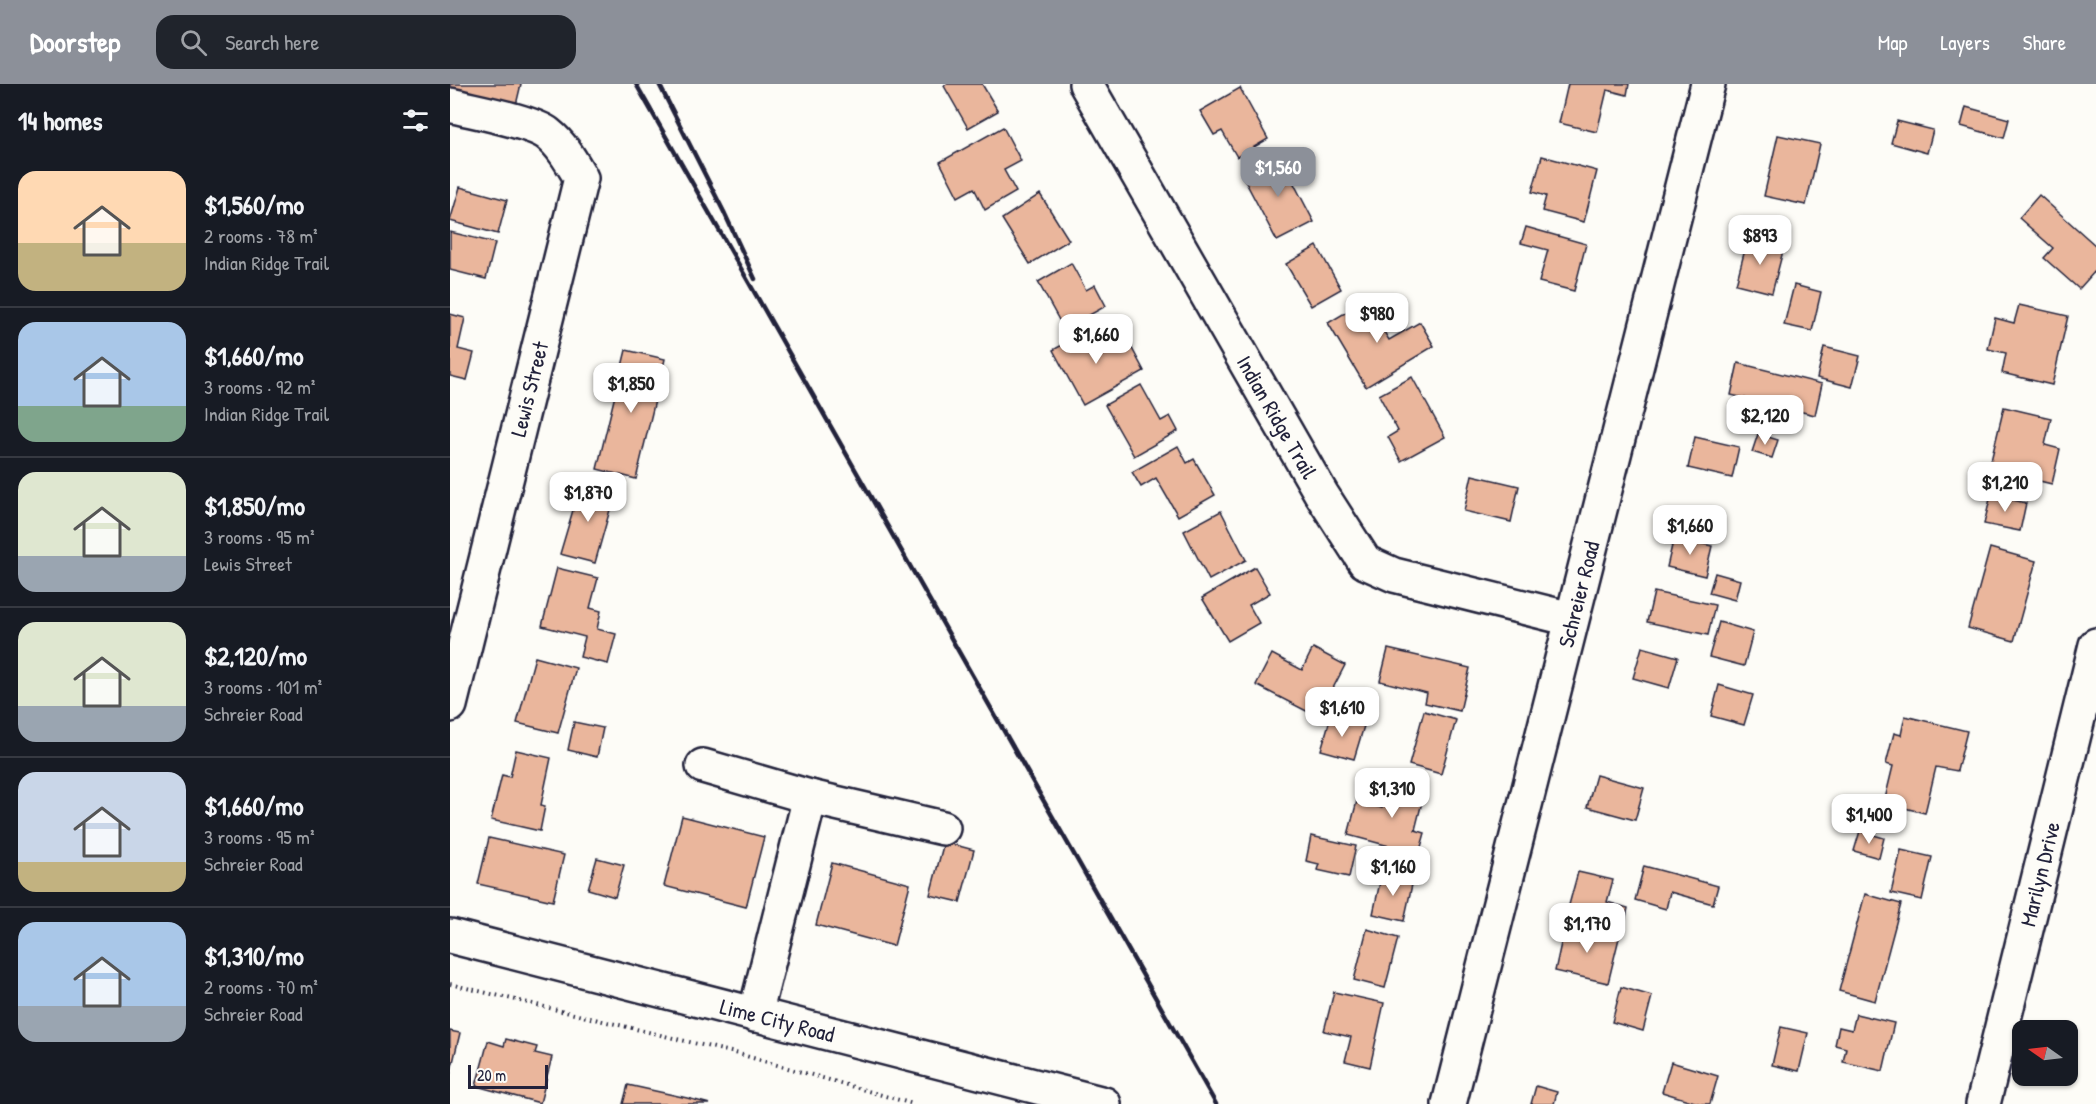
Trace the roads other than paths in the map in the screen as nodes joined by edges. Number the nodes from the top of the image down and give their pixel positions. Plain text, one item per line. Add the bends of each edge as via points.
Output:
1 (1086, 84) edge
2 (1708, 84) edge
3 (450, 105) edge
4 (1572, 619) junction
5 (2096, 645) edge
6 (450, 705) edge
7 (703, 766) dead end
8 (810, 797) junction
9 (943, 828) dead end
10 (450, 936) edge
11 (755, 1015) junction
12 (1104, 1104) edge
13 (1449, 1104) edge
14 (1983, 1104) edge

1 - 4 street, Indian Ridge Trail via 1322,495 1365,562 1394,575
2 - 4 street, Schreier Road
3 - 6 street, Lewis Street via 546,133 564,150 581,178
4 - 13 street, Schreier Road
5 - 14 street, Marilyn Drive
7 - 8 street
8 - 9 street
8 - 11 street
10 - 11 street, Lime City Road
11 - 12 street, Lime City Road

